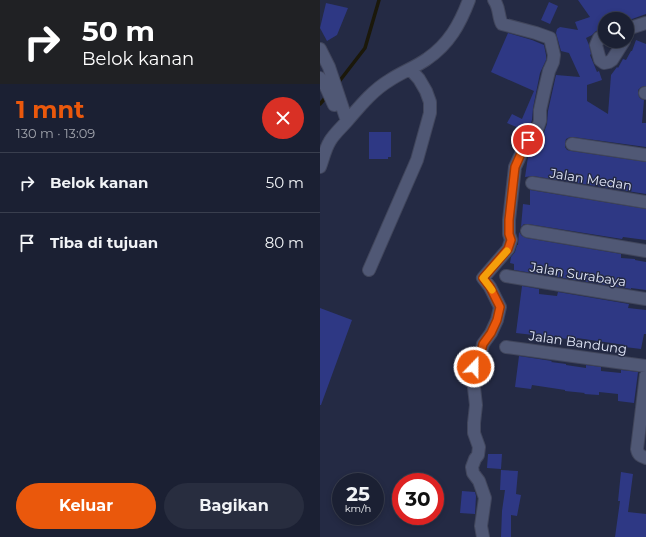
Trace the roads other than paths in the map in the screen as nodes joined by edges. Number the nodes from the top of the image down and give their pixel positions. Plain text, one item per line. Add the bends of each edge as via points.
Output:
1 (469, 0) edge
2 (494, 0) edge
3 (646, 23) edge
4 (634, 29) edge
5 (598, 40) edge
6 (620, 48) edge
7 (320, 49) edge
8 (410, 68) junction
9 (327, 83) edge
10 (345, 123) junction
11 (572, 144) dead end
12 (646, 155) edge
13 (320, 167) edge
14 (532, 183) dead end
15 (646, 202) edge
16 (527, 231) dead end
17 (646, 251) edge
18 (369, 270) dead end
19 (506, 276) dead end
20 (646, 299) edge
21 (506, 346) dead end
22 (646, 366) edge
23 (646, 375) edge
24 (646, 458) edge
25 (483, 537) edge

1 - 8 street via 461,21 447,42 435,54
2 - 25 street via 502,24 550,38 554,54 535,135 528,140 515,167 509,220 511,240 508,249 483,278 500,307 497,320 483,344 474,367 473,379 476,405 474,433 479,447 472,467 485,498 481,526
3 - 4 street
5 - 6 street via 596,44 600,60 604,63 612,60
7 - 9 street via 329,67
8 - 10 street via 381,86
8 - 18 street via 426,91 430,113 417,160
9 - 10 street
10 - 13 street via 330,141
11 - 12 street
14 - 15 street, Jalan Medan
16 - 17 street
19 - 20 street, Jalan Surabaya
21 - 22 street, Jalan Bandung
23 - 24 street via 637,453

